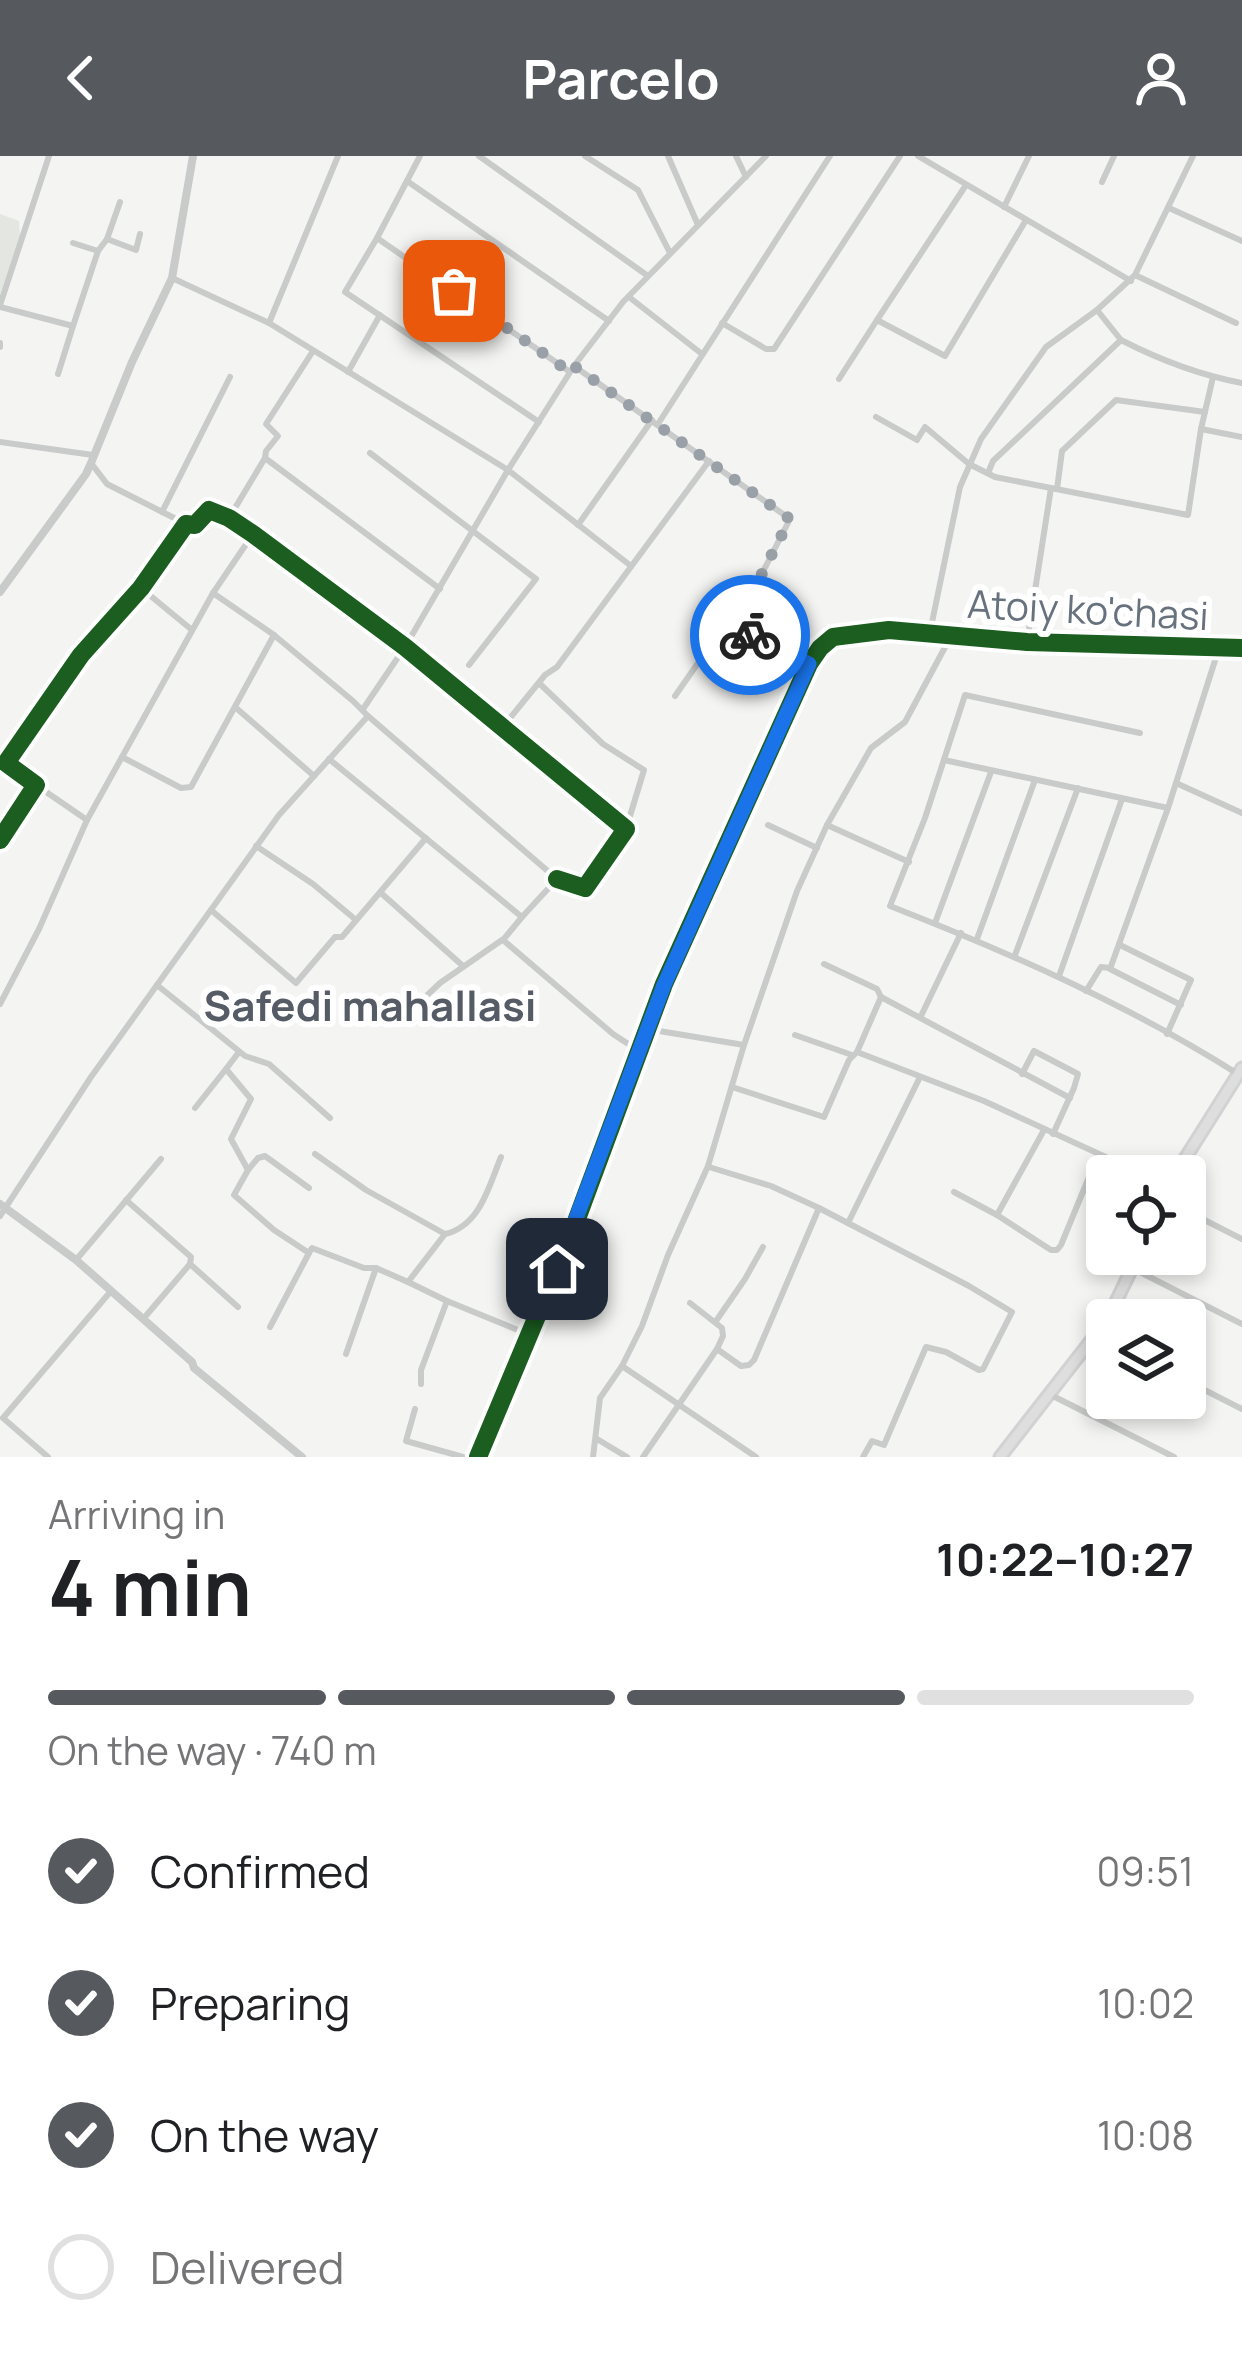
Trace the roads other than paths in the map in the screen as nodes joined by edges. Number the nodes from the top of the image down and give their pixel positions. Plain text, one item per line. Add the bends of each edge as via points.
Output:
1 (49, 156) edge
2 (193, 156) edge
3 (338, 156) edge
4 (420, 156) edge
5 (478, 156) edge
6 (585, 156) edge
7 (668, 156) edge
8 (736, 156) edge
9 (766, 156) edge
10 (830, 156) edge
11 (900, 156) edge
12 (918, 156) edge
13 (1028, 156) edge
14 (1114, 156) edge
15 (1193, 156) edge
16 (746, 177) junction
17 (406, 181) junction
18 (1102, 182) dead end
19 (966, 185) junction
20 (120, 202) dead end
21 (1004, 207) junction
22 (1169, 208) junction
23 (1026, 220) junction
24 (698, 225) junction
25 (140, 234) dead end
26 (377, 238) junction
27 (107, 239) junction
28 (1242, 242) edge
29 (73, 243) dead end
30 (98, 250) junction
31 (670, 253) junction
32 (648, 276) junction
33 (172, 278) junction
34 (1133, 278) junction
35 (628, 296) junction
36 (0, 306) edge
37 (1097, 310) junction
38 (380, 315) junction
39 (877, 320) junction
40 (608, 321) junction
41 (722, 322) junction
42 (269, 323) junction
43 (1236, 323) dead end
44 (73, 326) junction
45 (1121, 340) junction
46 (313, 351) junction
47 (702, 354) junction
48 (572, 369) junction
49 (348, 372) junction
50 (58, 374) dead end
51 (230, 377) dead end
52 (1213, 377) junction
53 (839, 379) dead end
54 (1242, 383) edge
55 (1205, 412) junction
56 (876, 417) dead end
57 (539, 422) junction
58 (655, 422) junction
59 (1201, 429) junction
60 (1242, 437) edge
61 (0, 442) edge
62 (370, 454) dead end
63 (265, 458) junction
64 (92, 459) junction
65 (710, 460) junction
66 (969, 464) junction
67 (508, 470) junction
68 (988, 473) junction
69 (1054, 488) junction
70 (162, 512) junction
71 (229, 518) junction
72 (186, 524) junction
73 (578, 525) junction
74 (475, 531) junction
75 (253, 535) junction
76 (631, 566) junction
77 (141, 588) junction
78 (440, 589) junction
79 (0, 592) edge
80 (213, 593) junction
81 (734, 628) junction
82 (192, 630) junction
83 (931, 632) junction
84 (274, 635) junction
85 (951, 636) junction
86 (1027, 642) junction
87 (405, 646) junction
88 (1242, 648) edge
89 (1220, 649) junction
90 (469, 664) dead end
91 (809, 664) junction
92 (539, 683) junction
93 (675, 696) dead end
94 (234, 706) junction
95 (365, 713) junction
96 (502, 728) junction
97 (1140, 733) dead end
98 (122, 757) junction
99 (329, 759) junction
100 (944, 760) junction
101 (991, 772) junction
102 (314, 776) junction
103 (1035, 780) junction
104 (1176, 783) junction
105 (36, 785) junction
106 (1078, 788) junction
107 (1122, 798) junction
108 (1168, 808) junction
109 (1242, 813) edge
110 (87, 820) junction
111 (768, 825) dead end
112 (827, 825) junction
113 (626, 829) junction
114 (426, 838) junction
115 (0, 840) edge
116 (256, 846) junction
117 (817, 848) junction
118 (909, 862) junction
119 (557, 879) junction
120 (381, 893) junction
121 (211, 910) junction
122 (522, 917) junction
123 (356, 920) junction
124 (935, 923) junction
125 (961, 933) junction
126 (977, 939) junction
127 (503, 940) junction
128 (1120, 945) junction
129 (1015, 956) junction
130 (824, 964) dead end
131 (463, 966) junction
132 (1110, 968) junction
133 (1058, 976) junction
134 (157, 985) junction
135 (1085, 991) junction
136 (881, 997) junction
137 (418, 1003) dead end
138 (0, 1004) edge
139 (1181, 1005) junction
140 (920, 1018) junction
141 (647, 1029) junction
142 (1167, 1034) junction
143 (795, 1035) dead end
144 (744, 1045) junction
145 (639, 1051) junction
146 (240, 1052) junction
147 (854, 1054) junction
148 (226, 1069) junction
149 (1240, 1071) edge
150 (1022, 1074) junction
151 (920, 1077) junction
152 (732, 1087) junction
153 (1070, 1098) junction
154 (195, 1108) dead end
155 (330, 1118) dead end
156 (1049, 1131) junction
157 (315, 1154) dead end
158 (1099, 1154) joint
159 (1187, 1155) edge
160 (501, 1157) dead end
161 (161, 1159) dead end
162 (708, 1166) junction
163 (248, 1170) junction
164 (309, 1187) dead end
165 (954, 1192) dead end
166 (126, 1200) junction
167 (819, 1208) junction
168 (2, 1209) edge
169 (997, 1215) junction
170 (1206, 1221) edge
171 (848, 1223) junction
172 (445, 1234) junction
173 (1242, 1239) edge
174 (764, 1247) dead end
175 (309, 1253) junction
176 (76, 1260) junction
177 (190, 1264) junction
178 (376, 1268) junction
179 (1146, 1275) edge
180 (408, 1282) junction
181 (110, 1292) junction
182 (447, 1301) junction
183 (690, 1303) dead end
184 (238, 1306) dead end
185 (143, 1318) junction
186 (716, 1321) junction
187 (1242, 1324) edge
188 (270, 1327) dead end
189 (530, 1335) junction
190 (1086, 1347) edge
191 (717, 1349) junction
192 (346, 1354) dead end
193 (622, 1366) junction
194 (421, 1384) dead end
195 (1206, 1391) edge
196 (1049, 1394) junction
197 (679, 1405) junction
198 (415, 1409) dead end
199 (1242, 1409) edge
200 (597, 1439) junction
201 (48, 1457) edge
202 (302, 1457) edge
203 (463, 1457) edge
204 (478, 1457) edge
205 (593, 1457) edge
206 (627, 1457) edge
207 (643, 1457) edge
208 (756, 1457) edge
209 (863, 1457) edge
210 (1000, 1457) edge
211 (1174, 1457) edge

1 - 36 street
2 - 33 street
3 - 42 street
4 - 17 street
5 - 32 street
6 - 31 street via 638,190
7 - 24 street
8 - 16 street
9 - 16 street
10 - 41 street
11 - 41 street via 774,349
12 - 19 street
13 - 21 street
14 - 18 street
15 - 22 street
16 - 24 street
17 - 26 street
17 - 40 street
19 - 21 street
19 - 39 street
20 - 27 street
21 - 23 street
22 - 28 street
22 - 34 street
23 - 34 street
23 - 39 street via 945,356
24 - 31 street
25 - 27 street via 136,250
26 - 38 street via 345,292
26 - 48 street
27 - 30 street
29 - 30 street
30 - 44 street
31 - 32 street
32 - 35 street
33 - 42 street
33 - 64 street
34 - 37 street
34 - 43 street
35 - 40 street
35 - 47 street
36 - 44 street
37 - 45 street
37 - 66 street via 1046,347
38 - 49 street
38 - 57 street
39 - 53 street
40 - 48 street
41 - 47 street
42 - 46 street
44 - 50 street
45 - 52 street
45 - 68 street
46 - 49 street
46 - 63 street via 266,424 278,436
47 - 58 street
48 - 57 street
48 - 58 street
49 - 67 street
51 - 70 street
52 - 54 street
52 - 55 street
55 - 59 street
55 - 69 street via 1116,400 1062,451
56 - 66 street via 917,440 925,427
57 - 67 street
58 - 65 street
58 - 73 street
59 - 60 street
59 - 69 street via 1188,515
61 - 64 street
62 - 74 street
63 - 71 street
63 - 78 street
64 - 70 street via 106,484
64 - 79 street
65 - 76 street
65 - 81 street via 790,519
66 - 68 street
66 - 83 street
67 - 73 street
67 - 74 street
68 - 69 street
69 - 86 street
70 - 72 street
71 - 72 street via 208,510
71 - 75 street
72 - 77 street
73 - 76 street
74 - 78 street
74 - 90 street via 536,578
75 - 80 street
75 - 87 street
76 - 92 street
77 - 82 street
77 - 105 street via 81,655 7,763
78 - 87 street
80 - 82 street
80 - 84 street
81 - 91 street
81 - 93 street
82 - 98 street
83 - 85 street, Atoiy ko'chasi
83 - 91 street, Atoiy ko'chasi via 842,634
84 - 94 street
84 - 95 street
85 - 86 street, Atoiy ko'chasi
85 - 112 street via 905,722 871,748
86 - 89 street, Atoiy ko'chasi
87 - 95 street
87 - 96 street
88 - 89 street, Atoiy ko'chasi
89 - 104 street
91 - 141 street
92 - 96 street
92 - 113 street via 603,744 644,770
94 - 98 street via 191,787
94 - 102 street
95 - 99 street
95 - 119 street
96 - 113 street
97 - 100 street via 965,695
98 - 110 street
99 - 102 street
99 - 114 street
100 - 101 street
100 - 118 street
101 - 103 street
101 - 124 street
102 - 116 street
103 - 106 street
103 - 126 street
104 - 108 street
104 - 109 street
105 - 110 street
105 - 115 street
106 - 107 street
106 - 129 street
107 - 108 street
107 - 133 street
108 - 128 street
110 - 138 street
111 - 117 street
112 - 117 street
112 - 118 street
113 - 119 street via 585,888
114 - 120 street
114 - 122 street
116 - 121 street
116 - 123 street
117 - 144 street
118 - 124 street via 890,906
119 - 122 street
120 - 123 street
120 - 131 street
121 - 123 street via 296,983
121 - 134 street
122 - 127 street
124 - 125 street
125 - 126 street
125 - 140 street
126 - 129 street
127 - 131 street
127 - 145 street
128 - 132 street
128 - 139 street via 1187,977
129 - 133 street
130 - 136 street via 878,988
131 - 137 street
132 - 135 street via 1097,970
132 - 139 street
133 - 135 street
134 - 146 street
134 - 168 street
135 - 142 street
136 - 140 street
136 - 147 street
139 - 142 street
140 - 150 street
141 - 144 street
141 - 145 street
142 - 149 street
143 - 147 street
144 - 152 street
145 - 189 street
146 - 148 street
146 - 155 street via 269,1064
147 - 151 street
147 - 152 street via 824,1118
148 - 154 street
148 - 163 street via 250,1095 231,1139
149 - 159 main road
150 - 153 street
150 - 153 street via 1034,1051 1078,1074
151 - 156 street
151 - 171 street
152 - 162 street
153 - 156 street
156 - 158 street
156 - 169 street
157 - 172 street
158 - 169 street via 1057,1250
160 - 172 street via 472,1220
161 - 166 street
162 - 167 street
162 - 193 street
163 - 164 street via 266,1156
163 - 175 street via 235,1198
165 - 169 street
166 - 176 street
166 - 177 street
167 - 171 street
167 - 191 street via 754,1360 741,1366
168 - 176 street
170 - 173 street
171 - 209 street via 1012,1312 983,1369 926,1347 884,1445 872,1441
172 - 180 street
174 - 186 street
175 - 178 street
175 - 188 street
176 - 181 street
177 - 184 street
177 - 185 street
178 - 180 street
178 - 192 street
179 - 187 street
180 - 182 street
181 - 185 street
181 - 201 street via 3,1418
182 - 189 street
182 - 194 street
183 - 186 street
185 - 202 street
186 - 191 street via 723,1336
189 - 204 street
190 - 196 main road
191 - 197 street
193 - 197 street
193 - 200 street via 601,1398
195 - 199 street
196 - 210 main road
196 - 211 street
197 - 207 street
197 - 208 street
198 - 203 street via 406,1441
200 - 205 street
200 - 206 street

